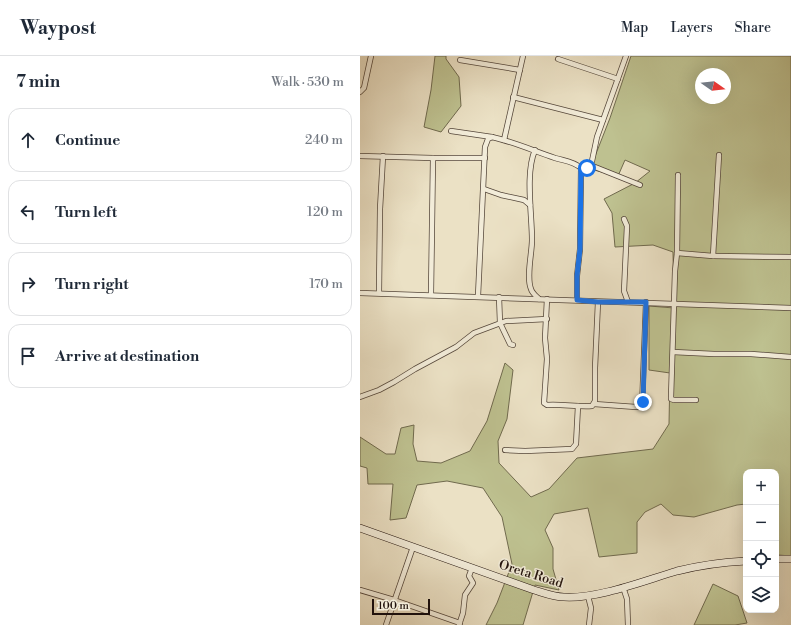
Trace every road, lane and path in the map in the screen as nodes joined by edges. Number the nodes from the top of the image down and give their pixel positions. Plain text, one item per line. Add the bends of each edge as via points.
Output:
1 (371, 56) edge
2 (523, 56) edge
3 (626, 56) edge
4 (558, 59) dead end
5 (460, 60) dead end
6 (520, 70) junction
7 (618, 79) junction
8 (360, 92) edge
9 (513, 97) junction
10 (603, 120) junction
11 (451, 131) dead end
12 (492, 137) junction
13 (504, 140) junction
14 (535, 150) junction
15 (719, 155) dead end
16 (360, 156) edge
17 (383, 156) junction
18 (433, 158) junction
19 (485, 158) junction
20 (590, 165) junction
21 (581, 168) junction
22 (678, 174) dead end
23 (640, 185) dead end
24 (484, 189) junction
25 (531, 207) junction
26 (624, 219) dead end
27 (677, 253) junction
28 (713, 256) junction
29 (791, 257) edge
30 (531, 289) junction
31 (360, 292) edge
32 (379, 292) junction
33 (431, 294) junction
34 (478, 296) junction
35 (499, 297) junction
36 (528, 298) junction
37 (539, 299) junction
38 (547, 299) junction
39 (577, 300) junction
40 (598, 302) junction
41 (628, 302) junction
42 (646, 302) junction
43 (675, 303) junction
44 (791, 308) edge
45 (547, 319) junction
46 (500, 323) junction
47 (513, 345) dead end
48 (673, 352) junction
49 (791, 358) edge
50 (360, 397) edge
51 (696, 400) dead end
52 (594, 404) junction
53 (578, 406) junction
54 (586, 406) junction
55 (578, 416) junction
56 (505, 450) dead end
57 (360, 528) edge
58 (413, 547) junction
59 (779, 559) edge
60 (791, 559) edge
61 (743, 561) edge
62 (472, 568) junction
63 (624, 587) junction
64 (360, 590) edge
65 (588, 596) junction
66 (394, 600) junction
67 (460, 624) edge
68 (386, 625) edge
69 (590, 625) edge
70 (628, 625) edge

1 - 8 street via 364,88
2 - 6 street
3 - 7 street
4 - 7 street
5 - 6 street
6 - 9 street
7 - 10 street
9 - 10 street
9 - 13 street
10 - 20 street
11 - 12 street
12 - 13 street
12 - 19 street via 485,146
13 - 14 street
14 - 21 street via 572,162
14 - 25 street via 531,168
15 - 28 street
16 - 17 street
17 - 18 street
17 - 32 street
18 - 19 street
18 - 33 street
19 - 24 street
20 - 21 street
20 - 23 street
21 - 39 street
22 - 27 street
24 - 25 street via 524,200
24 - 34 street
25 - 30 street
26 - 41 street via 627,226 624,291
27 - 28 street
27 - 43 street
28 - 29 street
30 - 36 street
30 - 37 street
31 - 32 street
32 - 33 street
33 - 34 street
34 - 35 street
35 - 36 street
35 - 46 street
36 - 37 street
37 - 38 street
38 - 39 street
38 - 45 street
39 - 40 street
40 - 41 street
40 - 52 street
41 - 42 street
42 - 43 street
42 - 52 street via 642,406
43 - 44 street
43 - 48 street
45 - 46 street
45 - 53 street via 544,403
46 - 47 street via 510,344
46 - 50 street via 474,333 456,347 394,382
48 - 49 street
48 - 51 street via 672,399
52 - 54 street
53 - 54 street
53 - 55 street
54 - 55 street
55 - 56 street via 576,444 572,449
57 - 58 street, Oreta Road
58 - 62 street, Oreta Road
58 - 66 street
59 - 60 street
61 - 63 street, Oreta Road via 679,571
62 - 65 street, Oreta Road via 551,595
62 - 67 street via 469,576 473,583 465,595
63 - 65 street, Oreta Road
63 - 70 street
64 - 66 street
65 - 69 street via 591,608
66 - 67 street
66 - 68 street

